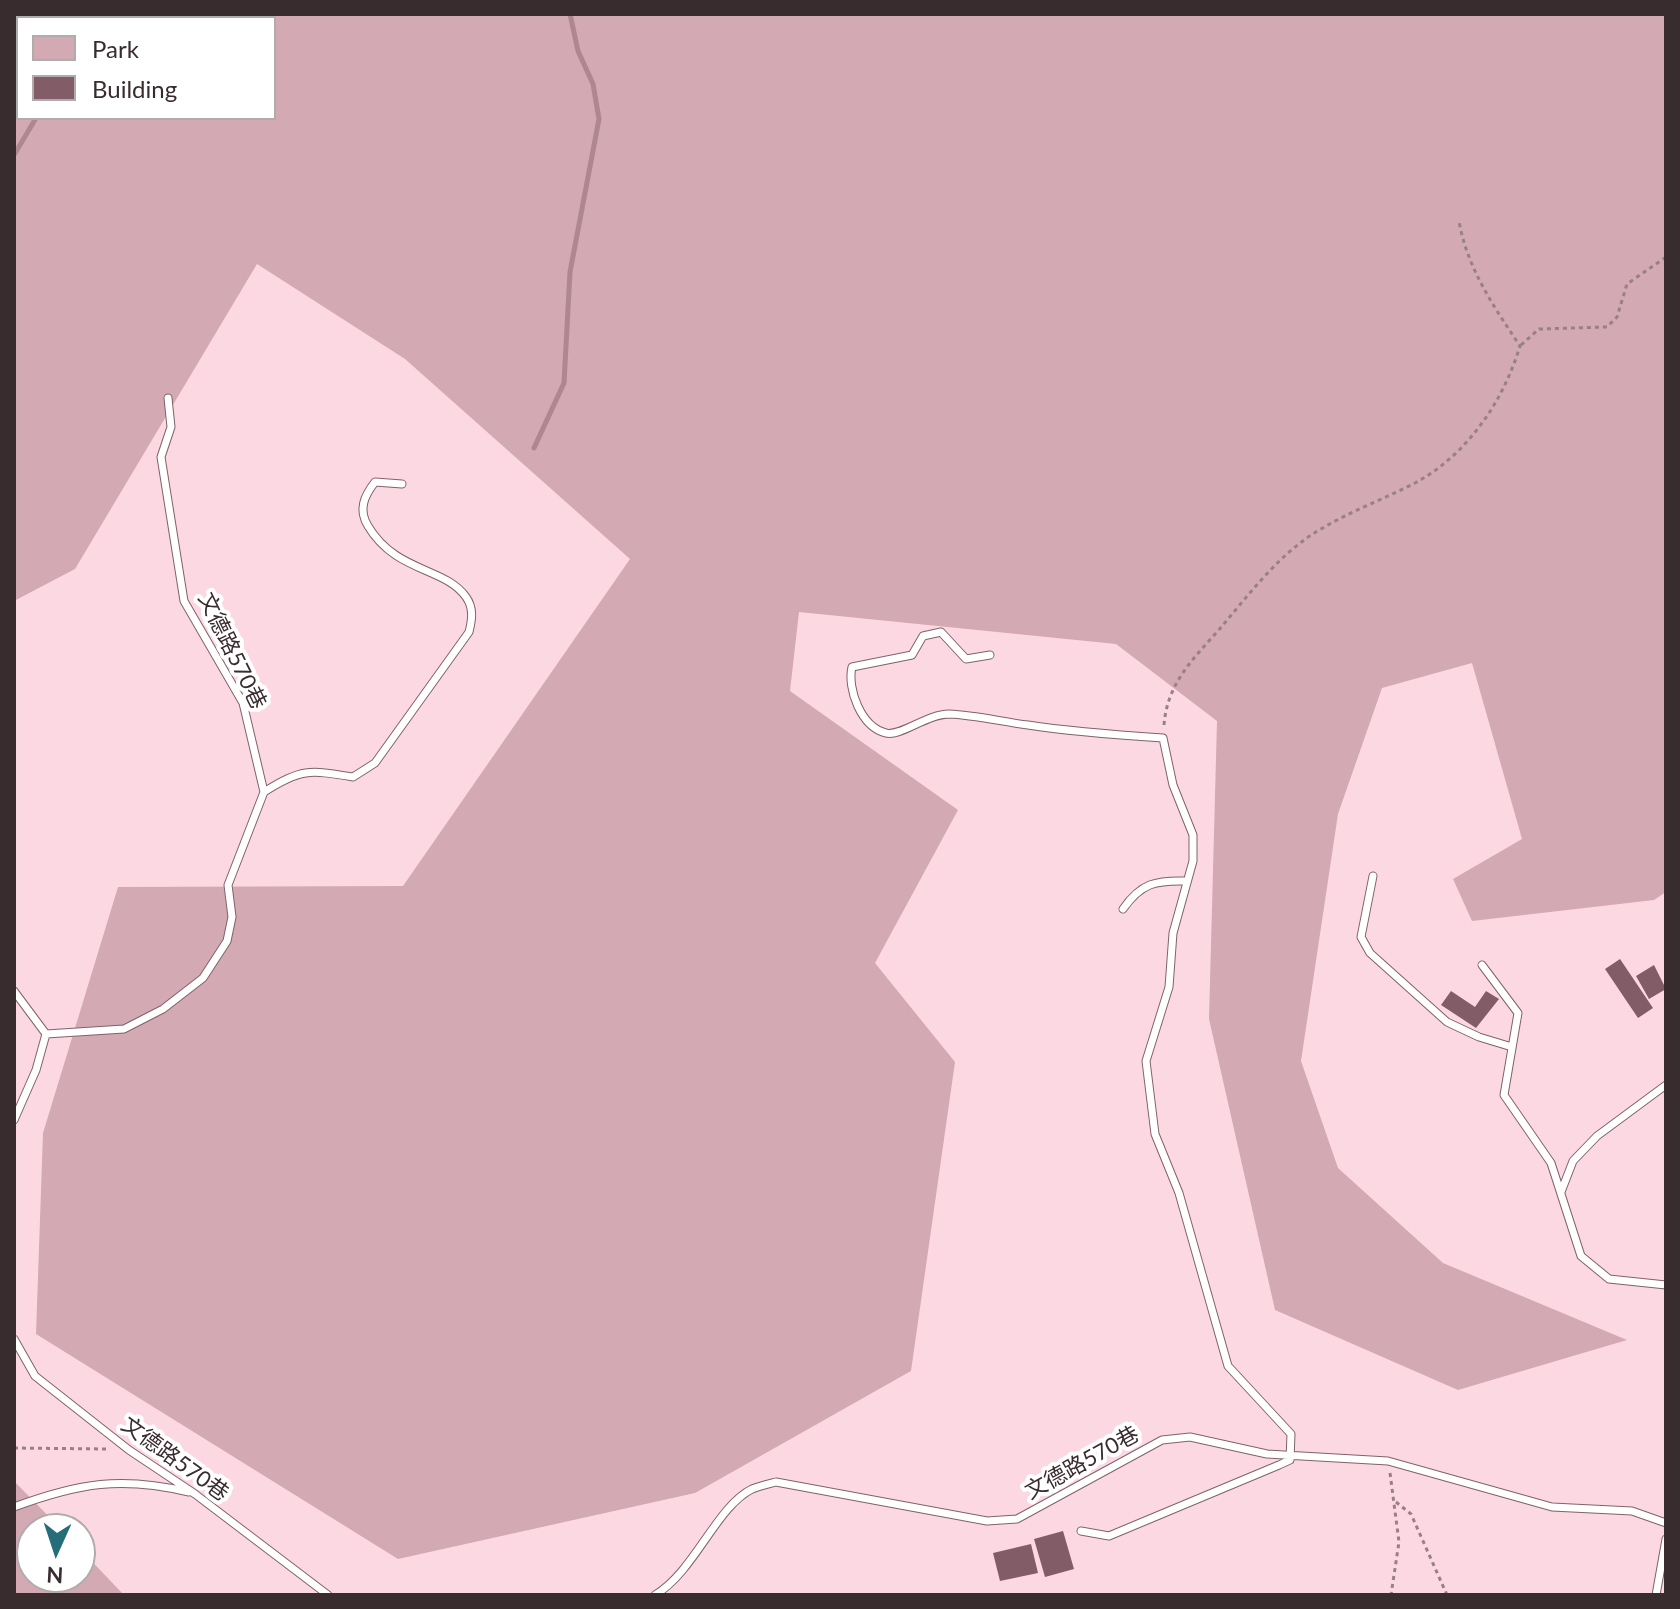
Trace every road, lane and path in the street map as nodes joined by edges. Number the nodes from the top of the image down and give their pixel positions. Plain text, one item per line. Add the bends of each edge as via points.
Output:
1 (1459, 221) dead end
2 (1666, 257) edge
3 (1520, 346) junction
4 (168, 398) dead end
5 (402, 484) dead end
6 (990, 655) dead end
7 (1163, 738) junction
8 (264, 792) junction
9 (1373, 876) dead end
10 (1187, 881) junction
11 (1123, 909) dead end
12 (1482, 965) dead end
13 (14, 991) edge
14 (46, 1034) junction
15 (1512, 1047) junction
16 (1666, 1085) edge
17 (14, 1120) edge
18 (1561, 1192) junction
19 (1666, 1285) edge
20 (14, 1339) edge
21 (14, 1448) edge
22 (129, 1450) junction
23 (1291, 1454) junction
24 (1388, 1461) junction
25 (195, 1494) junction
26 (1396, 1502) junction
27 (14, 1507) edge
28 (1666, 1523) edge
29 (1081, 1531) dead end
30 (1666, 1539) edge
31 (319, 1592) edge
32 (328, 1595) edge
33 (655, 1595) edge
34 (1391, 1595) edge
35 (1447, 1595) edge
36 (1656, 1595) edge

1 - 3 path via 1463,244 1487,296
2 - 3 path via 1627,284 1617,317 1607,327 1539,329
3 - 7 path via 1499,397 1459,451 1414,484 1319,530 1255,588 1181,671 1166,708
4 - 8 lane, 文德路570巷 via 171,427 161,457 184,601 243,703
5 - 8 lane via 375,482 363,501 363,519 395,558 466,596 473,614 469,632 375,763 353,777 292,774
6 - 7 lane via 966,659 941,632 923,636 912,655 852,667 849,683 868,721 884,733 948,714 1088,734
7 - 10 lane via 1173,785 1193,835
8 - 14 lane via 228,885 232,917 227,941 203,978 163,1009 124,1029
9 - 15 lane via 1361,937 1370,953 1447,1022
10 - 11 lane via 1144,885
10 - 23 lane via 1173,933 1169,987 1146,1061 1155,1134 1179,1193 1228,1366 1291,1434
12 - 15 lane via 1518,1013
13 - 14 lane
14 - 17 lane
15 - 18 lane via 1504,1095 1551,1163
16 - 18 lane via 1589,1144 1573,1161
18 - 19 lane via 1581,1256 1609,1279
20 - 22 lane, 文德路570巷 via 35,1376
21 - 22 path
22 - 25 lane, 文德路570巷
23 - 24 lane, 文德路570巷
23 - 29 lane via 1279,1465 1109,1536
23 - 33 lane, 文德路570巷 via 1190,1437 1162,1440 1017,1519 987,1521 776,1482 750,1490 708,1535 675,1582
24 - 26 path
24 - 28 lane, 文德路570巷 via 1552,1507 1632,1511
25 - 27 lane via 146,1482 101,1483
25 - 31 lane, 文德路570巷
26 - 34 path via 1399,1542
26 - 35 path via 1411,1514
30 - 36 lane
31 - 32 lane, 文德路570巷

